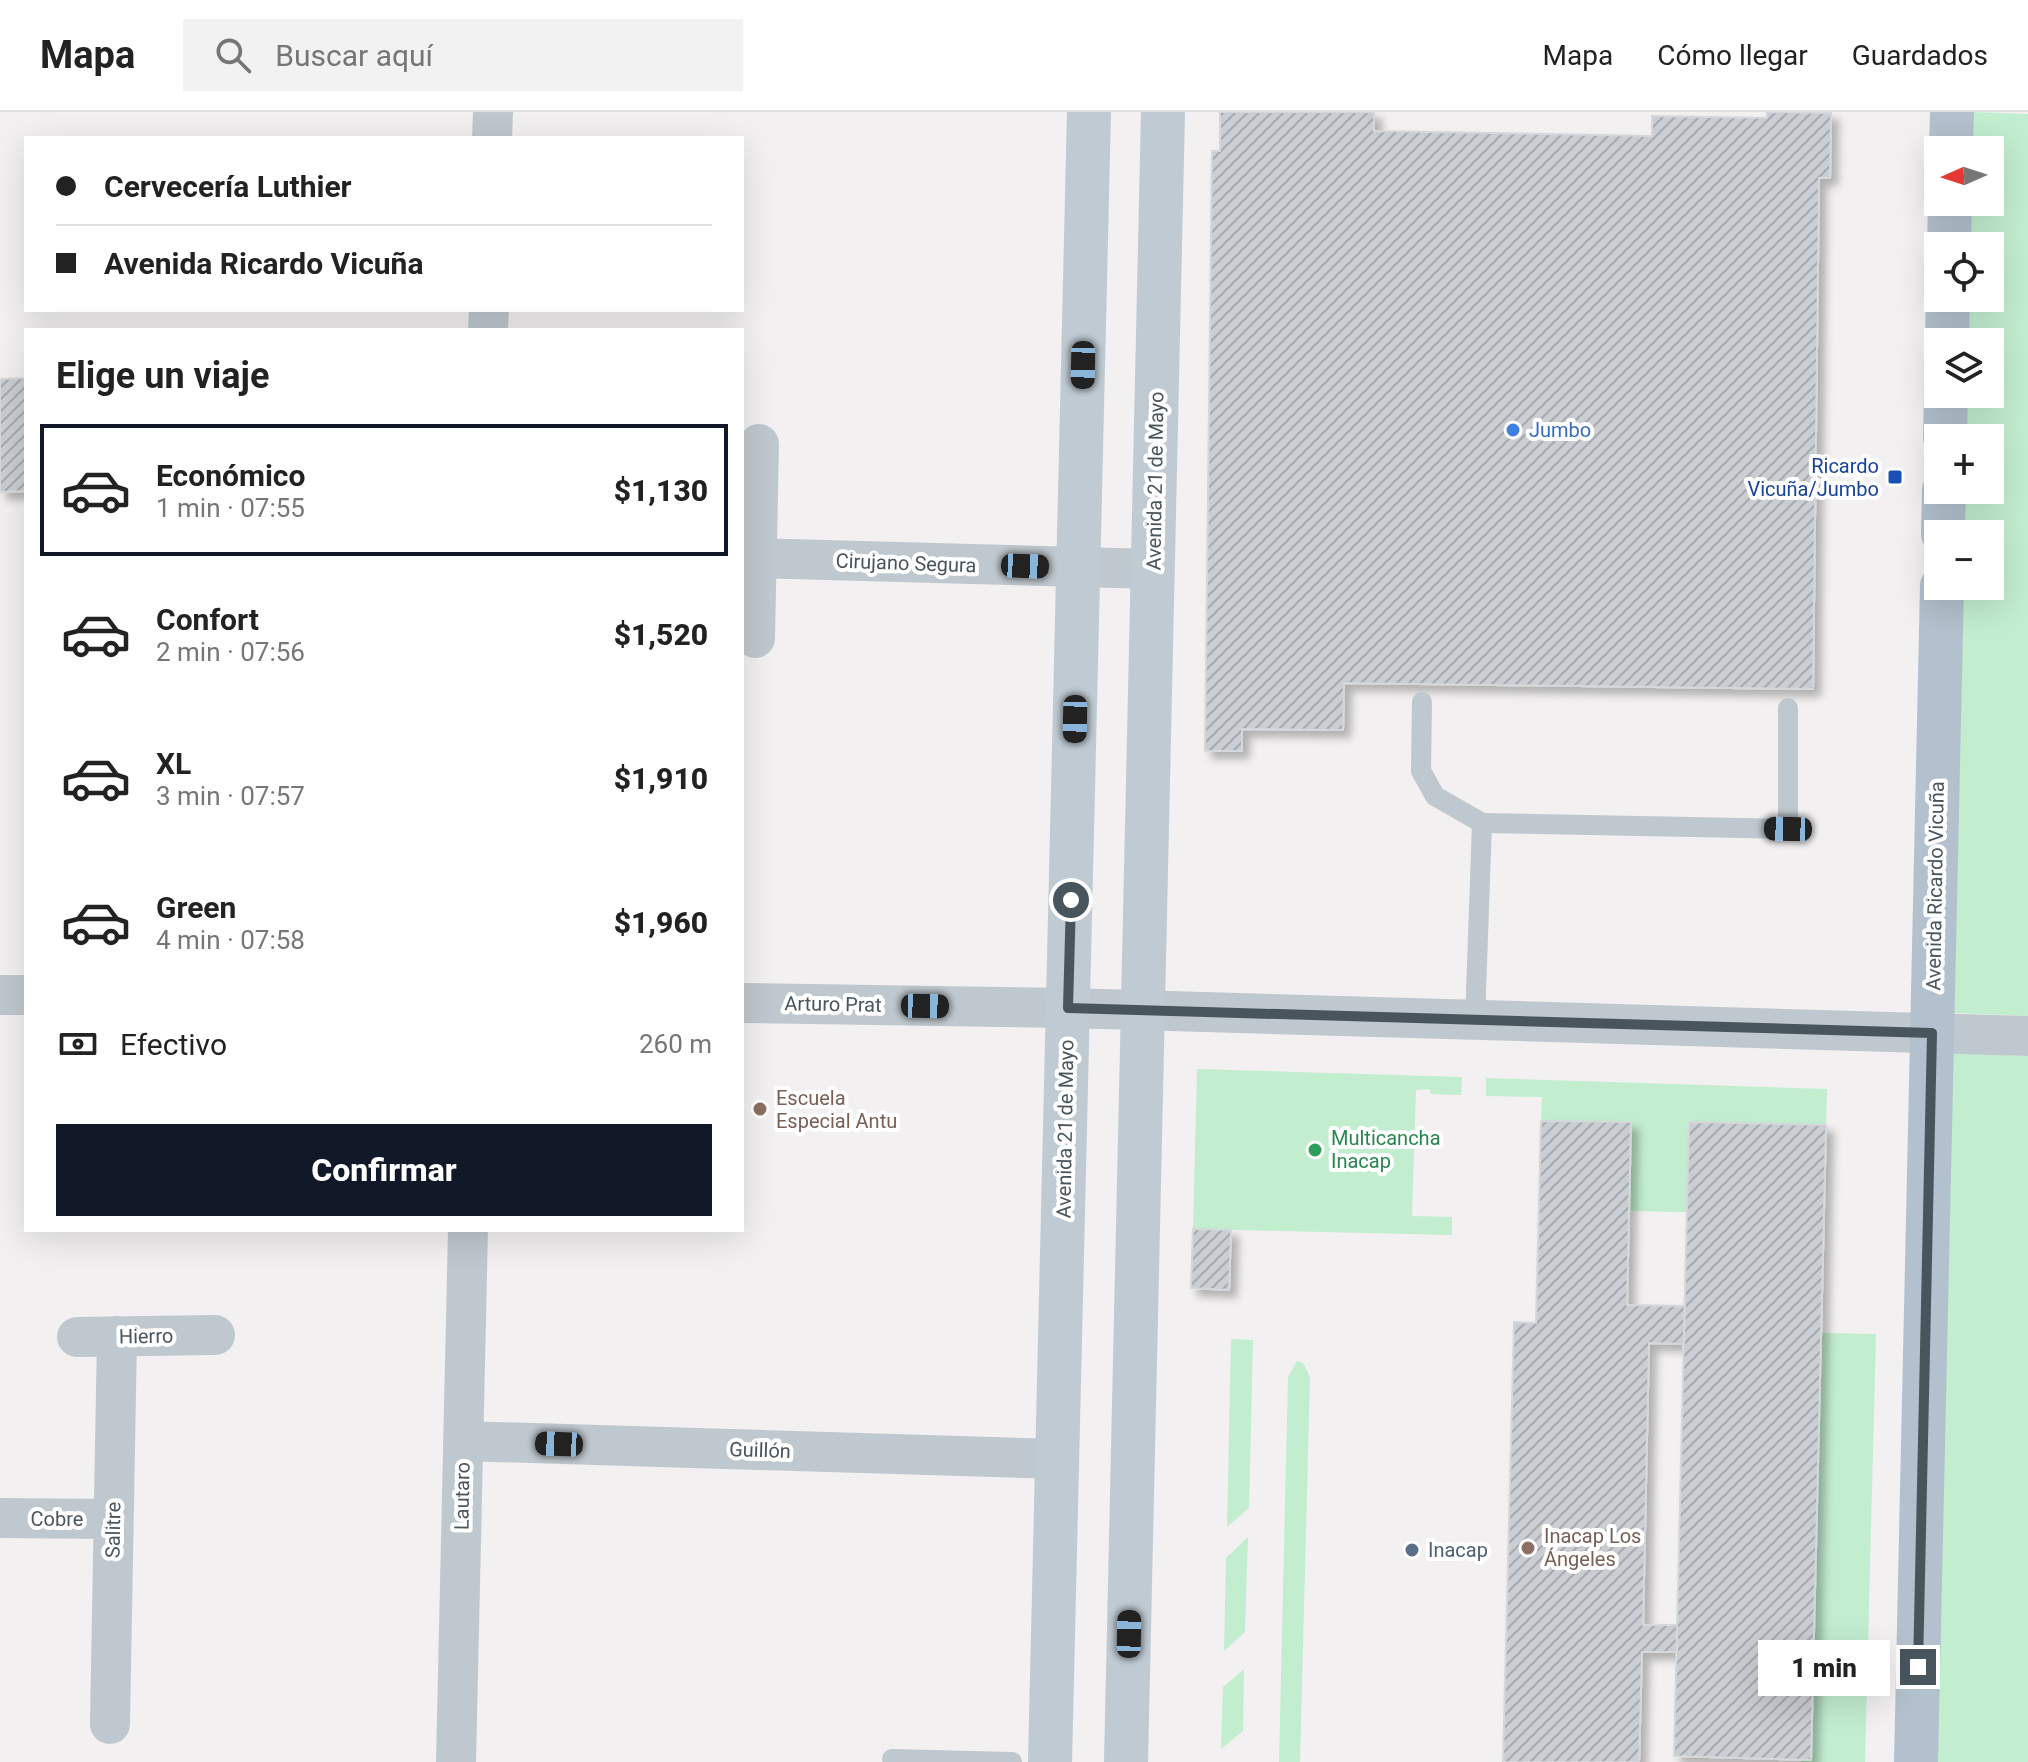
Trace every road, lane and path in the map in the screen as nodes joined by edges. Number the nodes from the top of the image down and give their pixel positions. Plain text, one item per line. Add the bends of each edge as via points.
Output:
1 (493, 112) edge
2 (1089, 112) edge
3 (1163, 112) edge
4 (1952, 112) edge
5 (492, 136) edge
6 (1951, 136) edge
7 (759, 444) dead end
8 (756, 558) junction
9 (1078, 567) junction
10 (1153, 569) junction
11 (1942, 600) edge
12 (755, 638) dead end
13 (1422, 702) dead end
14 (1788, 708) dead end
15 (1482, 823) junction
16 (0, 995) edge
17 (24, 995) edge
18 (744, 1003) edge
19 (1068, 1008) junction
20 (1144, 1010) junction
21 (1475, 1021) junction
22 (1932, 1033) junction
23 (2028, 1036) edge
24 (468, 1232) edge
25 (215, 1335) dead end
26 (117, 1336) junction
27 (77, 1337) dead end
28 (463, 1441) junction
29 (1057, 1459) junction
30 (0, 1518) edge
31 (113, 1519) junction
32 (110, 1724) dead end
33 (892, 1759) dead end
34 (456, 1762) edge
35 (1012, 1762) edge
36 (1050, 1762) edge
37 (1126, 1762) edge
38 (1916, 1762) edge

1 - 5 street
2 - 9 street, Avenida 21 de Mayo
3 - 10 street, Avenida 21 de Mayo
4 - 6 main road
7 - 8 street
8 - 9 street, Cirujano Segura
8 - 12 street
9 - 10 street, Cirujano Segura
9 - 19 street, Avenida 21 de Mayo
10 - 20 street, Avenida 21 de Mayo
11 - 22 main road, Avenida Ricardo Vicuña
13 - 15 lane via 1421,771 1435,796
14 - 15 lane via 1788,829
15 - 21 lane
16 - 17 street
18 - 19 street, Arturo Prat
19 - 20 street, Arturo Prat
19 - 29 street, Avenida 21 de Mayo
20 - 21 street, Arturo Prat
20 - 37 street, Avenida 21 de Mayo
21 - 22 street, Arturo Prat
22 - 23 street, Arturo Prat
22 - 38 main road, Avenida Ricardo Vicuña
24 - 28 street, Lautaro
25 - 26 street, Hierro
26 - 27 street, Hierro
26 - 31 street, Salitre
28 - 29 street, Guillón
28 - 34 street, Lautaro
29 - 36 street, Avenida 21 de Mayo
30 - 31 street, Cobre
31 - 32 street, Salitre
33 - 35 lane

